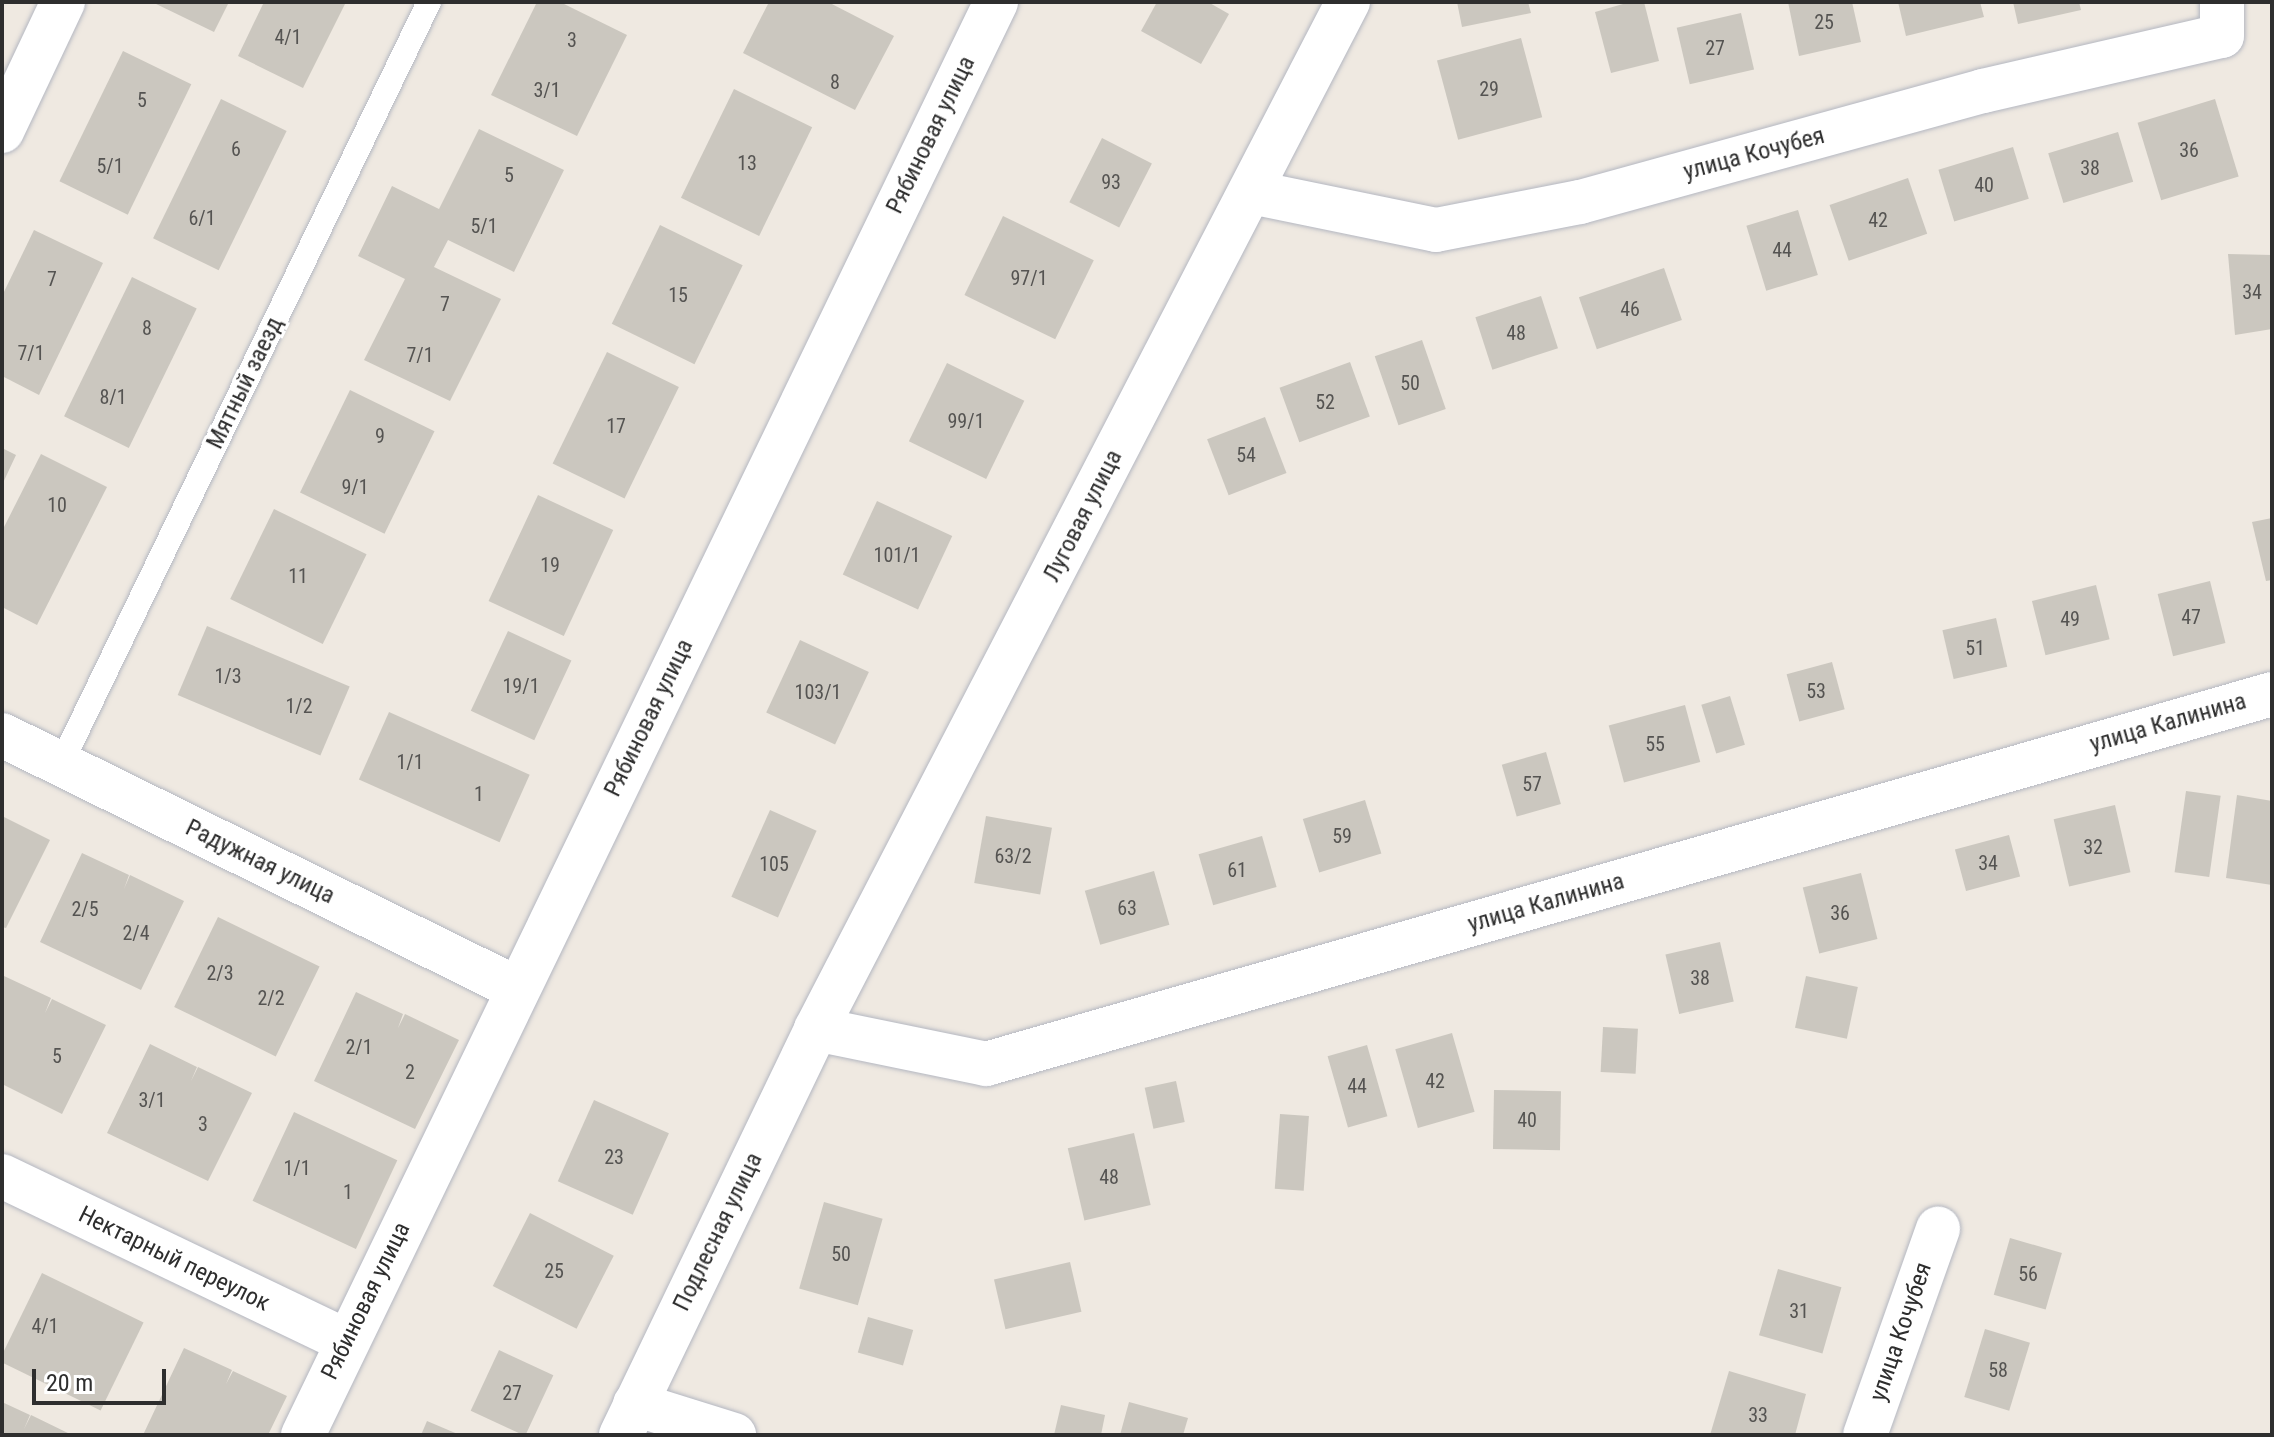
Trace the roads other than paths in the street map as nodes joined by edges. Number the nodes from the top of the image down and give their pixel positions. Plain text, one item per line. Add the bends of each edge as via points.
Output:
1 (63, 2) edge
2 (429, 2) edge
3 (996, 2) edge
4 (1348, 2) edge
5 (2222, 2) edge
6 (2, 131) edge
7 (1251, 192) junction
8 (2272, 694) edge
9 (2, 735) edge
10 (61, 764) junction
11 (518, 989) junction
12 (816, 1029) junction
13 (2, 1176) edge
14 (1938, 1229) dead end
15 (347, 1341) junction
16 (628, 1420) edge
17 (303, 1435) edge
18 (734, 1435) edge
19 (1865, 1435) edge

1 - 6 street
2 - 10 lane, Мятный заезд
3 - 11 street, Рябиновая улица
4 - 7 street, Луговая улица
5 - 7 street, улица Кочубея via 2222,36 1983,91 1580,202 1436,230
7 - 12 street, Луговая улица
8 - 12 street, улица Калинина via 986,1064
9 - 10 street, Радужная улица
10 - 11 street, Радужная улица
11 - 15 street, Рябиновая улица
12 - 16 street, Подлесная улица
13 - 15 street, Нектарный переулок
14 - 19 street, улица Кочубея
15 - 17 street, Рябиновая улица
16 - 18 street

